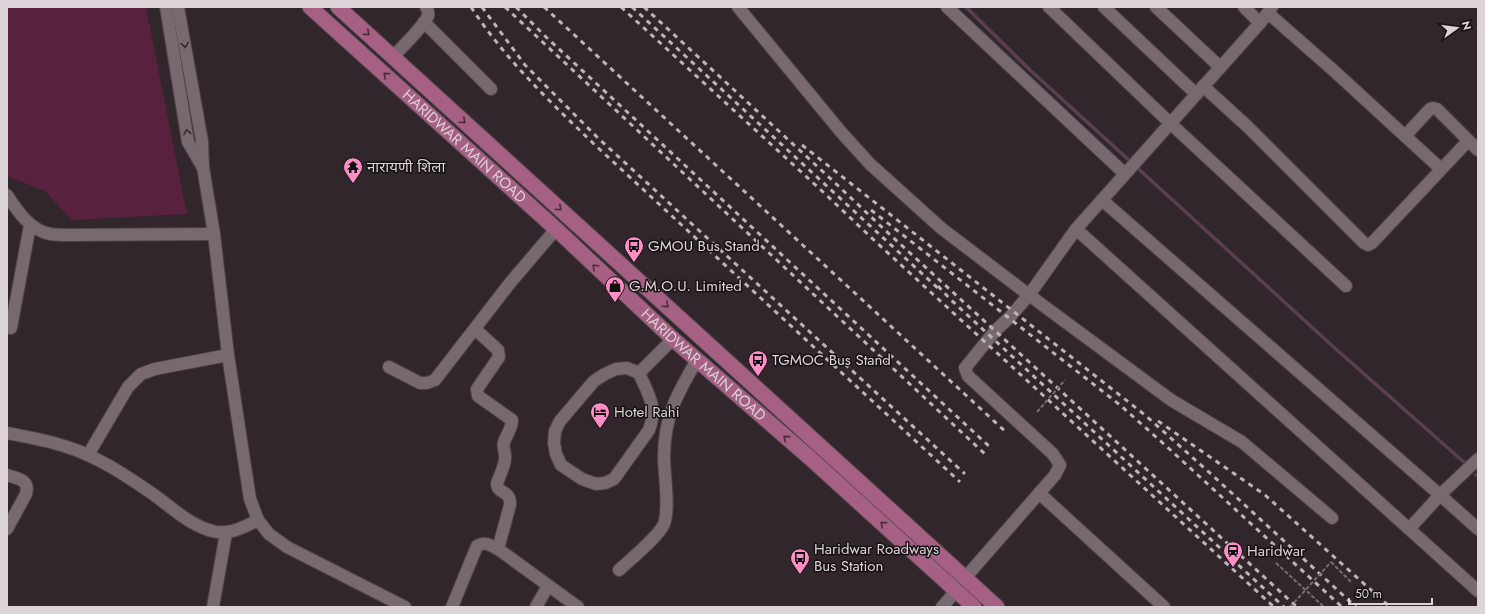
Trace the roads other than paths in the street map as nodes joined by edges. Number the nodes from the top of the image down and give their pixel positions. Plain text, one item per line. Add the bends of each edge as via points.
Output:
1 (166, 7) edge
2 (178, 7) edge
3 (310, 7) edge
4 (338, 7) edge
5 (426, 7) edge
6 (738, 7) edge
7 (947, 7) edge
8 (1049, 7) edge
9 (1104, 7) edge
10 (1156, 7) edge
11 (1244, 7) edge
12 (1270, 10) edge
13 (424, 22) junction
14 (1260, 23) junction
15 (393, 57) junction
16 (1220, 67) junction
17 (491, 89) dead end
18 (1200, 90) junction
19 (1170, 123) junction
20 (1405, 136) junction
21 (1468, 141) junction
22 (1478, 150) edge
23 (203, 167) junction
24 (1131, 168) junction
25 (1441, 169) junction
26 (527, 179) junction
27 (515, 192) junction
28 (7, 195) edge
29 (1102, 200) junction
30 (30, 224) junction
31 (556, 229) junction
32 (1076, 229) junction
33 (214, 234) junction
34 (1346, 286) dead end
35 (1029, 295) junction
36 (11, 328) dead end
37 (475, 330) junction
38 (673, 339) junction
39 (228, 355) junction
40 (696, 360) junction
41 (389, 367) dead end
42 (639, 373) junction
43 (7, 433) edge
44 (88, 455) junction
45 (1478, 459) edge
46 (7, 475) edge
47 (1039, 493) junction
48 (1440, 494) junction
49 (1332, 518) dead end
50 (258, 520) junction
51 (7, 529) edge
52 (1408, 529) junction
53 (1478, 529) edge
54 (226, 533) junction
55 (924, 541) junction
56 (498, 549) junction
57 (914, 552) junction
58 (619, 570) dead end
59 (965, 578) junction
60 (548, 586) junction
61 (956, 591) junction
62 (1478, 591) edge
63 (213, 607) edge
64 (405, 607) edge
65 (452, 607) edge
66 (536, 607) edge
67 (578, 607) edge
68 (942, 607) edge
69 (974, 607) edge
70 (997, 607) edge
71 (1164, 607) edge

23 -> 1 street via 188,142
2 -> 23 street via 202,141
27 -> 3 main road, HARIDWAR MAIN ROAD
4 -> 15 main road, HARIDWAR MAIN ROAD
5 - 13 street via 428,15
6 - 35 street via 870,164 941,228
7 - 24 street
8 - 19 street
9 - 18 street
10 - 16 street
11 - 14 street
12 - 14 street
12 - 20 street
13 - 15 street
13 - 17 street
14 - 16 street
15 -> 26 main road, HARIDWAR MAIN ROAD
16 - 18 street
18 - 19 street
18 - 25 street via 1248,127 1364,244 1372,243
19 - 24 street
19 - 34 street
20 - 21 street via 1433,108 1437,109
20 - 25 street
21 - 22 street
21 - 25 street
23 - 33 street
24 - 29 street
26 - 27 main road
26 -> 55 main road, HARIDWAR MAIN ROAD
27 - 31 main road, HARIDWAR MAIN ROAD
28 - 30 street via 18,213
29 - 32 street
29 - 48 street
30 - 33 street via 50,234 63,235
30 - 36 street
31 - 37 street via 510,283
38 -> 31 main road, HARIDWAR MAIN ROAD
32 - 35 street
32 - 52 street
33 - 39 street
35 - 47 street via 965,368 968,376 1053,454 1060,465
35 - 49 street via 1172,400 1242,442
37 - 41 street via 435,380 420,382
37 - 56 street via 500,353 476,393 512,420 504,441 506,456 497,483 500,490 510,499
38 - 40 main road, HARIDWAR MAIN ROAD
38 - 42 street
39 - 44 street via 141,374 128,387
39 - 50 street via 250,499
57 -> 40 main road, HARIDWAR MAIN ROAD
40 - 58 street via 669,414 665,434 664,524 658,533
42 - 42 street via 627,368 616,369 594,381 584,392 555,431 554,443 561,465 582,479 596,484 614,479 649,430 652,421 651,399
43 - 44 street via 35,438
44 - 54 street via 121,472 206,530
45 - 48 street
46 - 51 street via 23,480 27,489
47 - 59 street
47 - 71 street
48 - 52 street
48 - 53 street
50 - 54 street
50 - 64 street via 269,534 287,547
52 - 62 street
54 - 63 street
55 - 57 main road
55 - 59 main road, HARIDWAR MAIN ROAD
56 - 60 street
56 - 65 street via 486,543 477,546
57 - 61 main road, HARIDWAR MAIN ROAD
59 - 70 main road, HARIDWAR MAIN ROAD
60 - 66 street
60 - 67 street
61 - 68 street
61 - 69 main road, HARIDWAR MAIN ROAD

